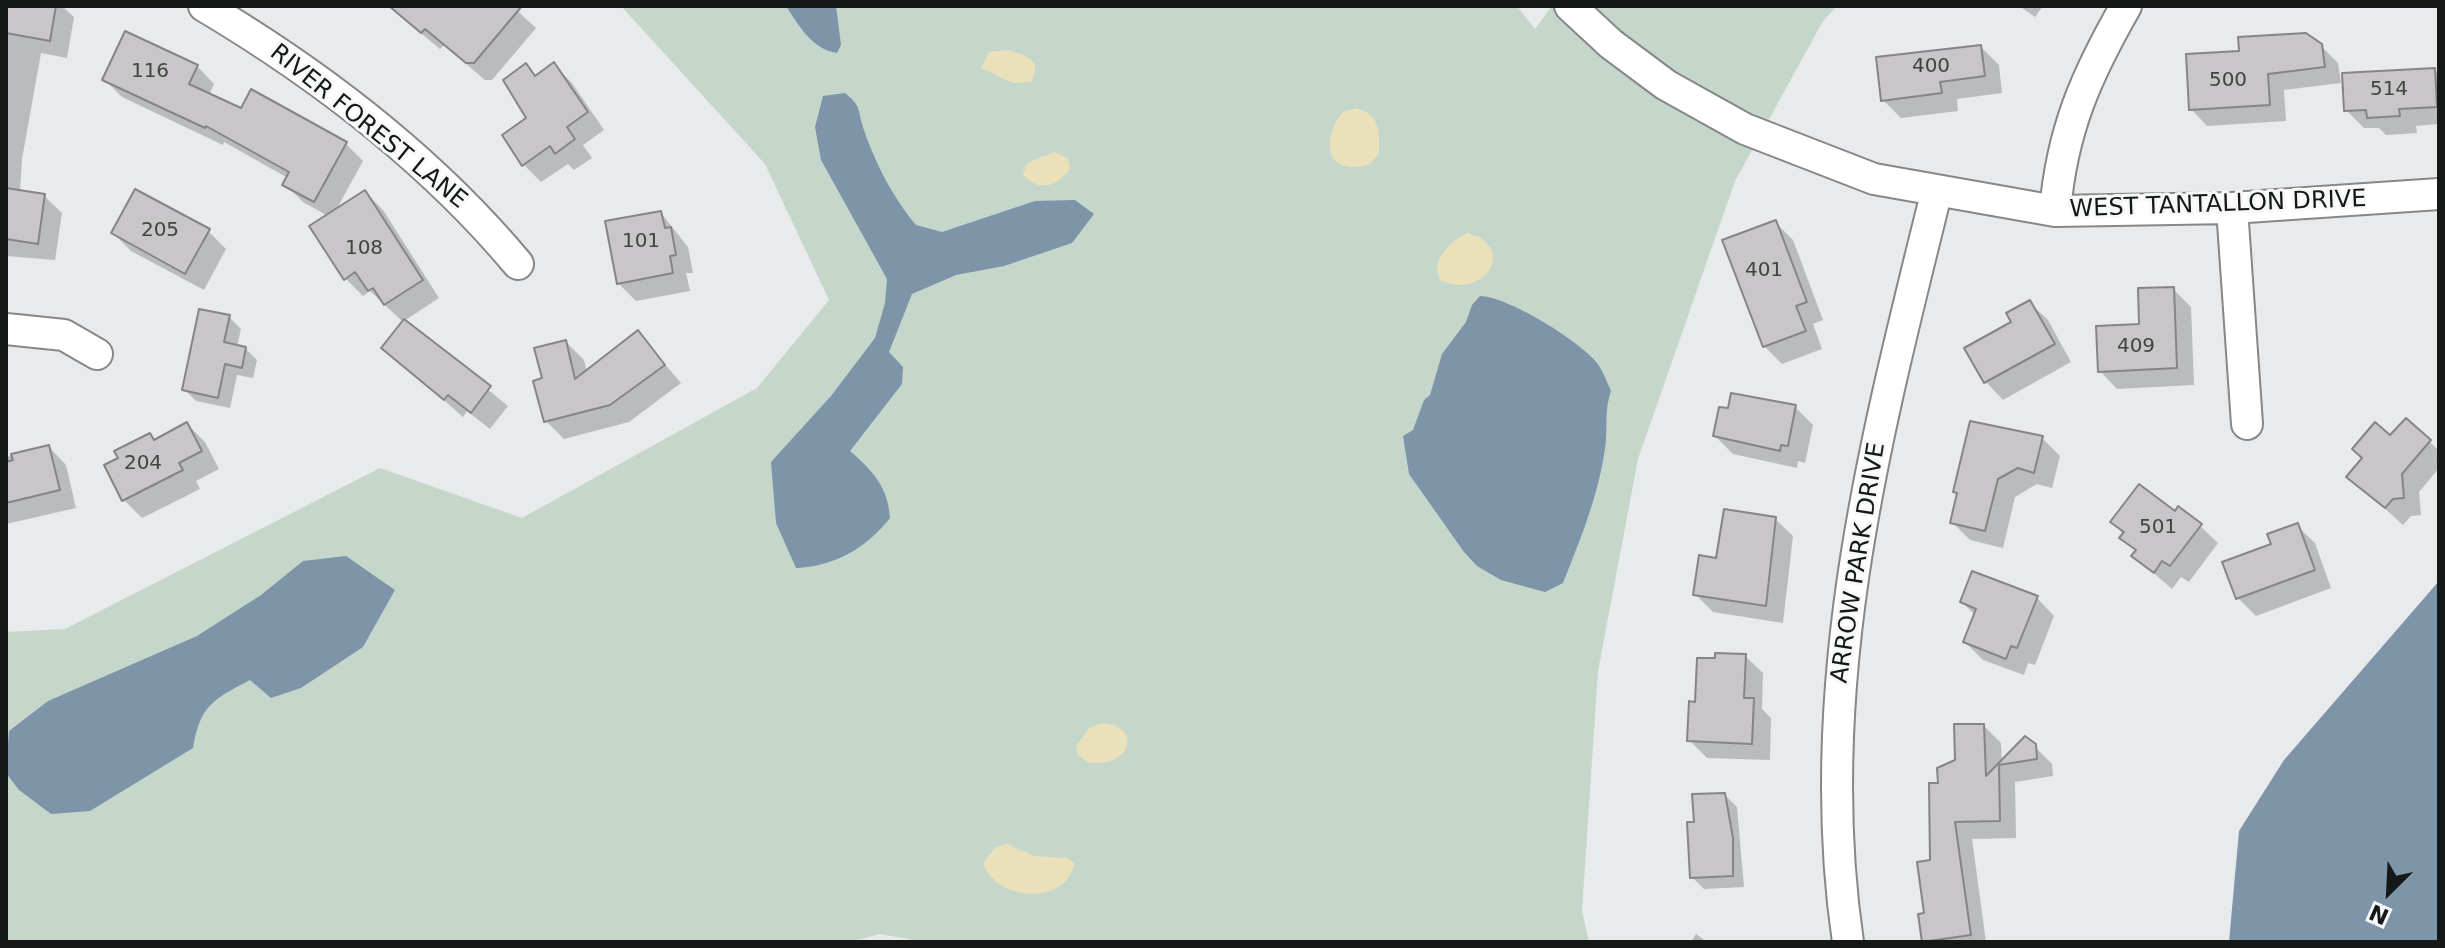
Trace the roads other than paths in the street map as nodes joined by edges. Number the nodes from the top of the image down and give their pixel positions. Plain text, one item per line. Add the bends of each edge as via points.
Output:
1 (204, 6) edge
2 (1570, 6) edge
3 (2126, 6) edge
4 (1937, 190) junction
5 (2439, 194) edge
6 (2232, 208) junction
7 (2055, 211) junction
8 (518, 264) dead end
9 (6, 329) edge
10 (97, 354) dead end
11 (2247, 424) dead end
12 (1848, 942) edge

1 - 8 street, RIVER FOREST LANE via 297,67 405,150 476,214
2 - 4 street, WEST TANTALLON DRIVE via 1666,85 1745,129 1874,179
3 - 7 street via 2073,110
4 - 7 street, WEST TANTALLON DRIVE
4 - 12 street, ARROW PARK DRIVE via 1876,449 1845,620 1836,743
5 - 6 street, WEST TANTALLON DRIVE
6 - 7 street, WEST TANTALLON DRIVE
6 - 11 street
9 - 10 street via 64,335

